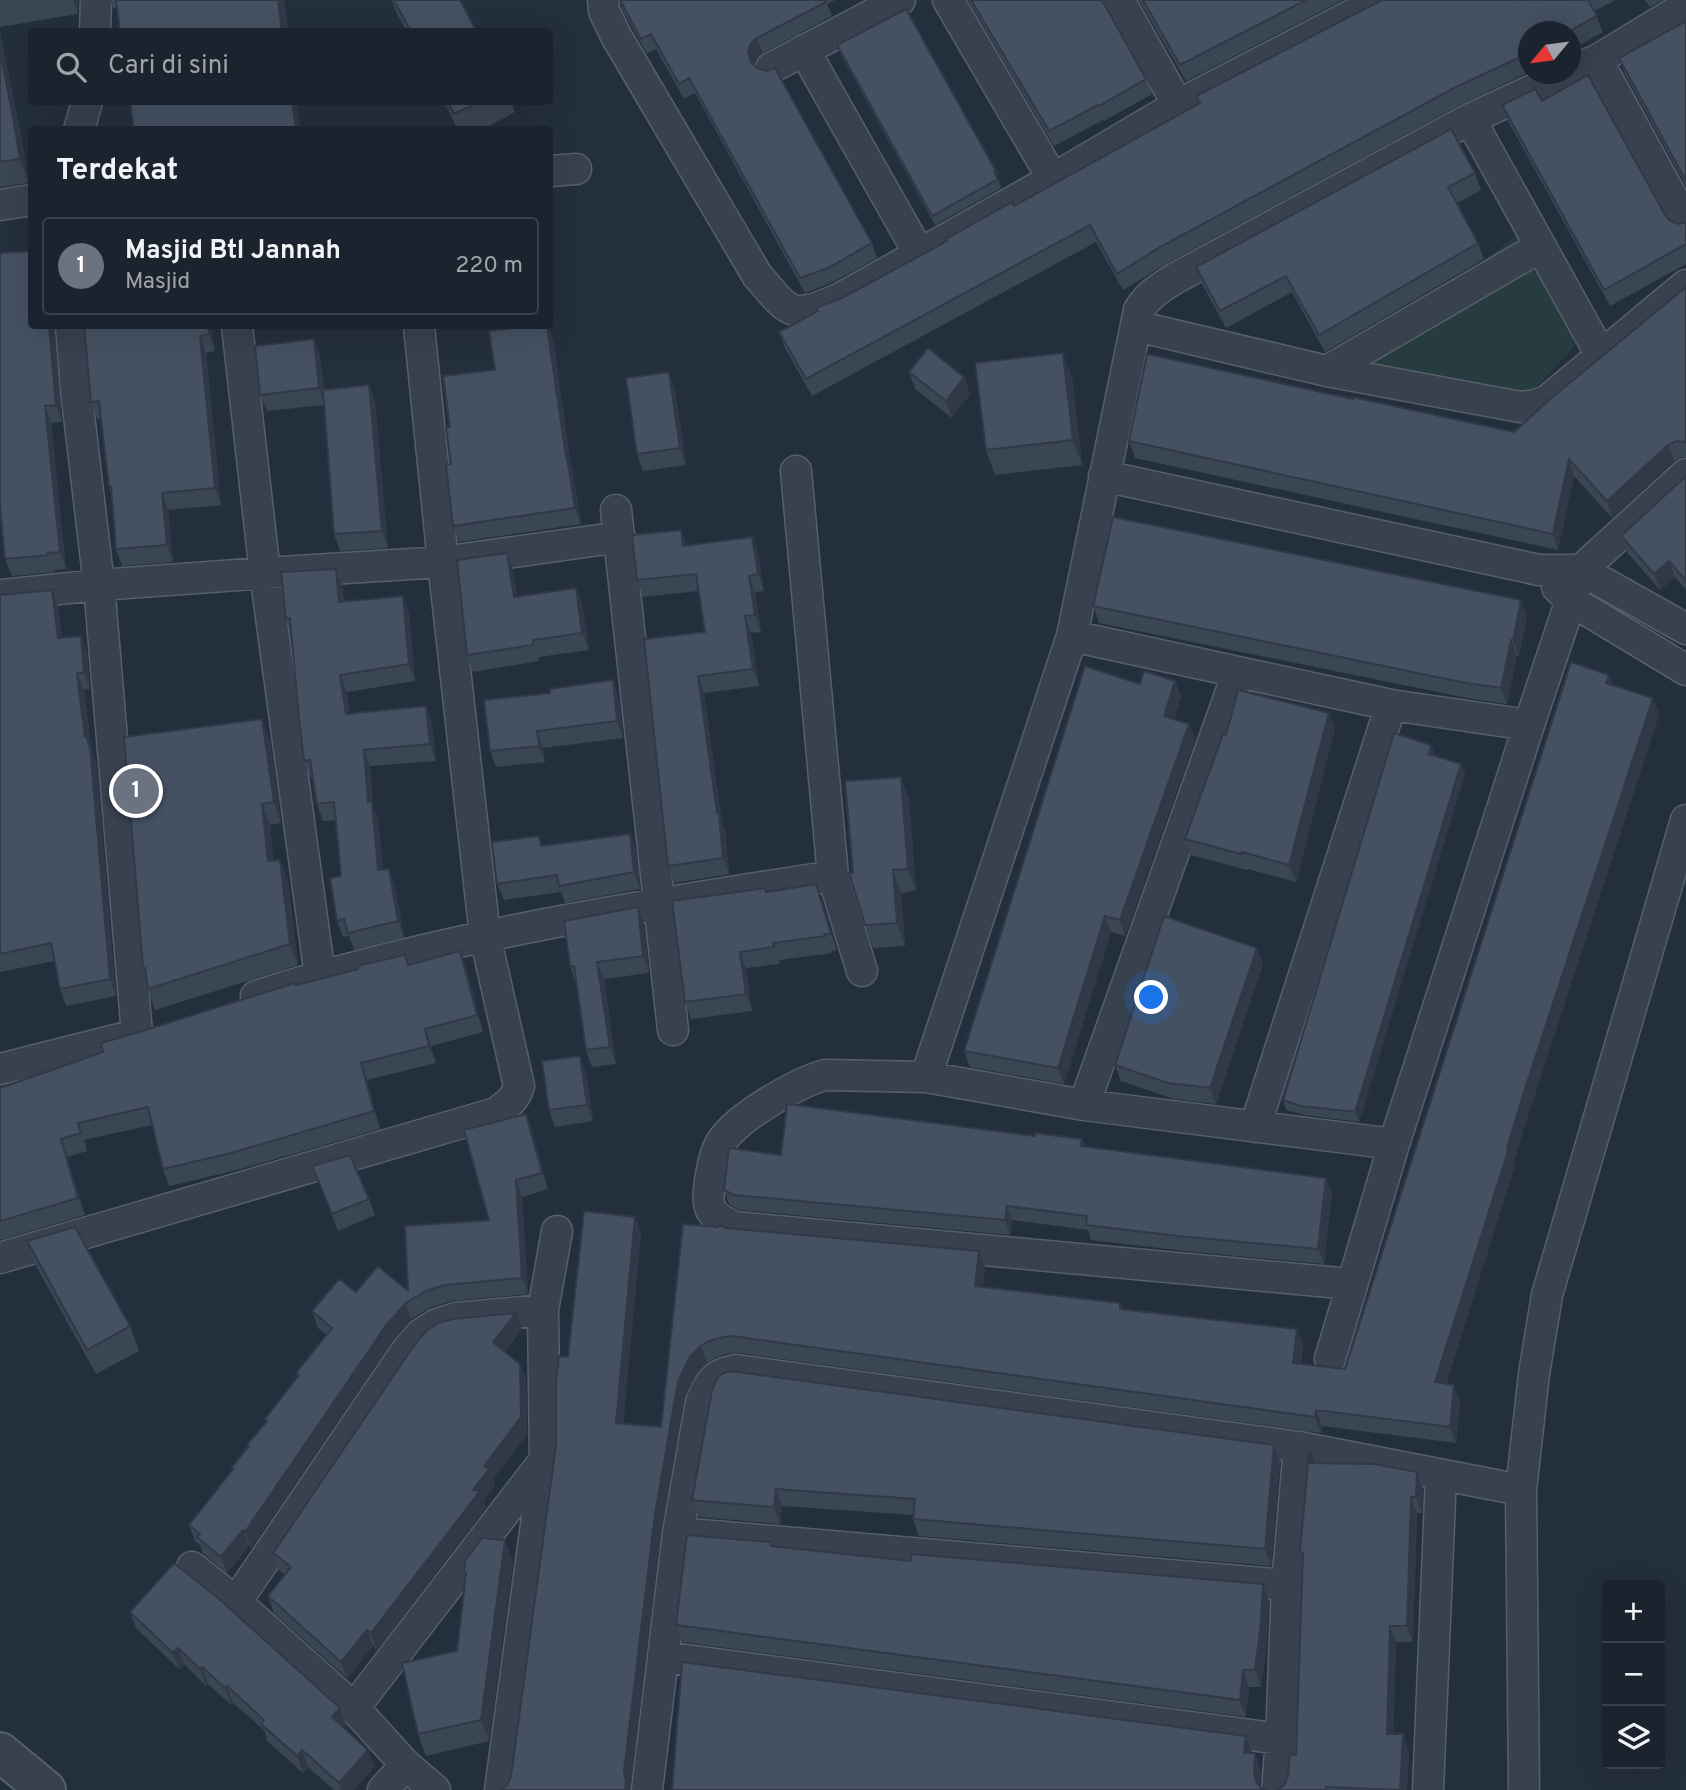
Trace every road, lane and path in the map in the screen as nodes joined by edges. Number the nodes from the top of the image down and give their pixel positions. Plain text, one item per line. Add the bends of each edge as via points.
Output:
1 (96, 0) edge
2 (603, 0) edge
3 (900, 0) edge
4 (948, 0) edge
5 (1119, 0) edge
6 (1371, 2) edge
7 (1686, 6) edge
8 (95, 28) edge
9 (804, 50) junction
10 (1581, 66) edge
11 (771, 68) edge
12 (1581, 72) edge
13 (1544, 84) edge
14 (86, 105) edge
15 (1178, 105) junction
16 (1470, 119) junction
17 (80, 126) edge
18 (1053, 179) junction
19 (28, 201) edge
20 (0, 205) edge
21 (1686, 223) edge
22 (1540, 247) junction
23 (920, 255) junction
24 (1686, 285) edge
25 (1136, 326) junction
26 (71, 329) edge
27 (237, 329) edge
28 (419, 329) edge
29 (1601, 355) junction
30 (1326, 371) junction
31 (796, 471) dead end
32 (1686, 474) edge
33 (1104, 476) junction
34 (443, 562) junction
35 (1539, 570) junction
36 (1581, 570) junction
37 (265, 573) junction
38 (99, 585) junction
39 (0, 595) edge
40 (1570, 600) junction
41 (1686, 629) edge
42 (1072, 636) junction
43 (1686, 670) edge
44 (1238, 672) junction
45 (1391, 705) junction
46 (1529, 725) junction
47 (1686, 820) edge
48 (833, 876) junction
49 (659, 903) junction
50 (485, 936) junction
51 (862, 971) dead end
52 (320, 976) junction
53 (229, 1005) edge
54 (673, 1030) dead end
55 (0, 1069) edge
56 (926, 1077) junction
57 (1084, 1105) junction
58 (1255, 1127) junction
59 (1394, 1143) junction
60 (557, 1231) dead end
61 (0, 1258) edge
62 (1351, 1284) junction
63 (543, 1310) junction
64 (1330, 1359) dead end
65 (1299, 1447) junction
66 (545, 1459) junction
67 (1441, 1475) junction
68 (1521, 1490) junction
69 (678, 1533) junction
70 (192, 1567) dead end
71 (1287, 1584) junction
72 (236, 1602) junction
73 (663, 1657) junction
74 (354, 1708) junction
75 (1281, 1739) junction
76 (0, 1752) edge
77 (406, 1765) junction
78 (46, 1790) edge
79 (383, 1790) edge
80 (435, 1790) edge
81 (500, 1790) edge
82 (647, 1790) edge
83 (1277, 1790) edge
84 (1428, 1790) edge
85 (1524, 1790) edge

1 - 8 street
2 - 23 street via 616,36 757,275 779,302 802,312 816,309
3 - 9 street
4 - 18 street
5 - 15 street
6 - 15 street
7 - 10 street
9 - 11 street
9 - 23 street
12 - 21 street
13 - 16 street
14 - 17 street
15 - 18 street
16 - 22 street
16 - 25 street via 1174,279 1146,299
18 - 23 street
19 - 20 street
22 - 29 street
22 - 30 street
24 - 29 street
25 - 30 street
25 - 33 street
26 - 38 street
27 - 37 street
28 - 34 street
29 - 30 street via 1548,400 1520,407
31 - 48 street
32 - 36 street
33 - 35 street
33 - 42 street
34 - 37 street
34 - 49 street via 618,524
34 - 50 street
35 - 36 street
35 - 40 street
36 - 40 street
36 - 41 street
37 - 38 street
37 - 52 street
38 - 39 street
38 - 55 street via 150,1030
40 - 43 street
40 - 46 street
42 - 44 street
42 - 56 street
44 - 45 street
44 - 57 street
45 - 46 street
45 - 58 street
46 - 59 street
47 - 68 street via 1548,1294
48 - 49 street
48 - 51 street
49 - 50 street
49 - 54 street
50 - 52 street
50 - 61 street via 519,1086 512,1102 496,1113
52 - 53 street
56 - 57 street
56 - 62 street via 825,1075 751,1114 722,1141 708,1190 711,1210 734,1227
57 - 58 street
58 - 59 street
59 - 62 street
60 - 63 street
62 - 64 street
63 - 66 street
63 - 72 street via 456,1318 421,1334
65 - 67 street
65 - 69 street via 736,1370 716,1377 701,1402
65 - 71 street
66 - 74 street
66 - 81 street
67 - 68 street
67 - 84 street
68 - 85 street
69 - 71 street
69 - 73 street
70 - 72 street
71 - 75 street
72 - 74 street
73 - 75 street
73 - 82 street
74 - 77 street
75 - 83 street
76 - 78 street
77 - 79 street
77 - 80 street

